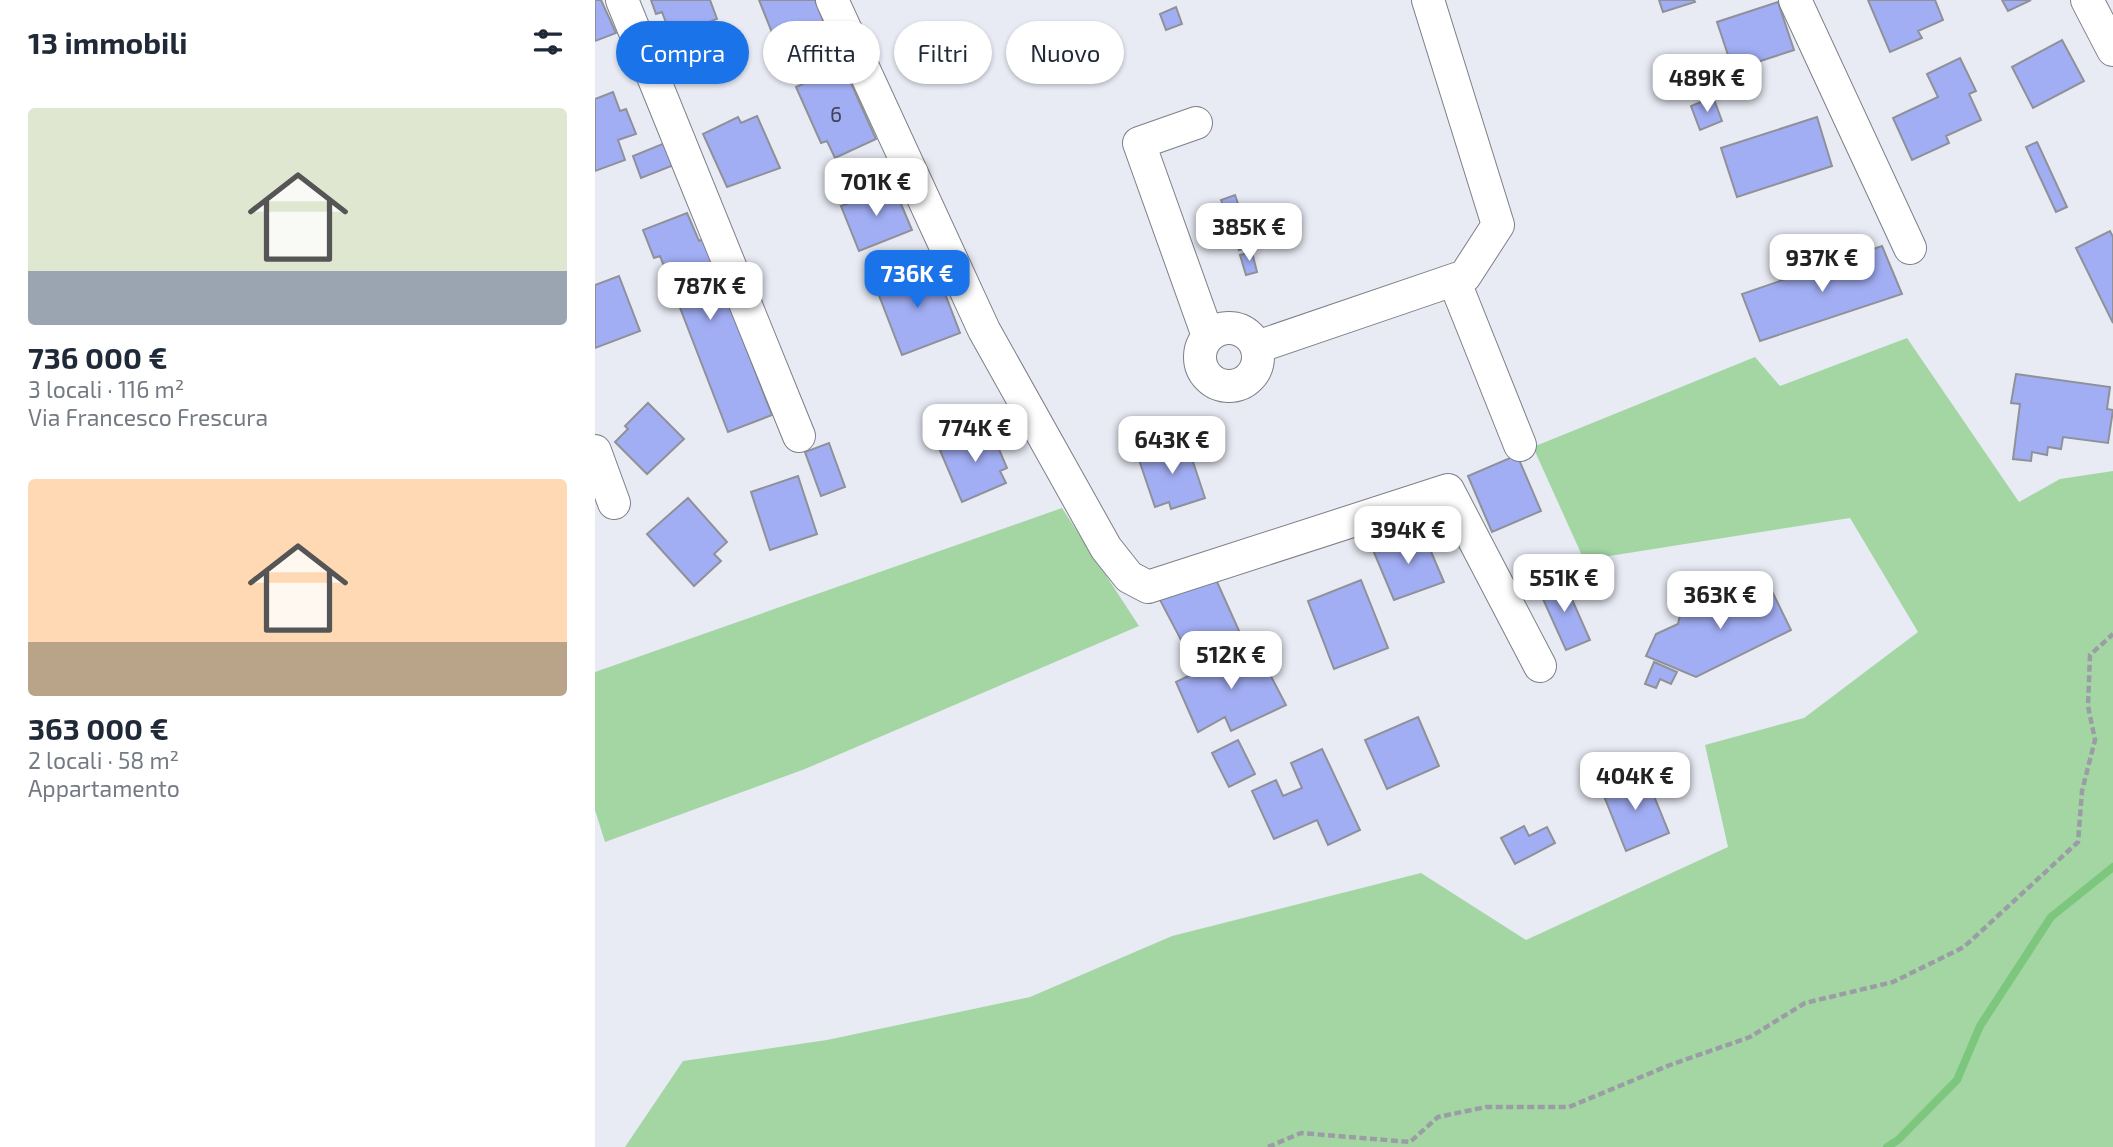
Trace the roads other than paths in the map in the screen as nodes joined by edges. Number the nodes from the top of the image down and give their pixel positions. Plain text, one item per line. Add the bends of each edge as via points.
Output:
1 (622, 0) edge
2 (832, 0) edge
3 (1428, 0) edge
4 (1795, 0) edge
5 (2087, 0) edge
6 (2113, 50) edge
7 (1196, 123) dead end
8 (1910, 248) dead end
9 (1454, 280) junction
10 (1208, 337) junction
11 (1257, 347) junction
12 (799, 436) dead end
13 (1520, 445) dead end
14 (595, 451) edge
15 (614, 503) dead end
16 (1540, 666) dead end

1 - 12 street
2 - 16 street via 985,330 1106,548 1129,577 1148,586 1448,490
3 - 9 street via 1498,225 1465,276
4 - 8 street
5 - 6 street
7 - 10 street via 1139,143
9 - 11 street
9 - 13 street
10 - 11 street via 1220,329 1235,328 1249,335
10 - 11 street via 1201,350 1201,365 1209,378 1223,385 1238,384 1251,376 1258,362
14 - 15 street

